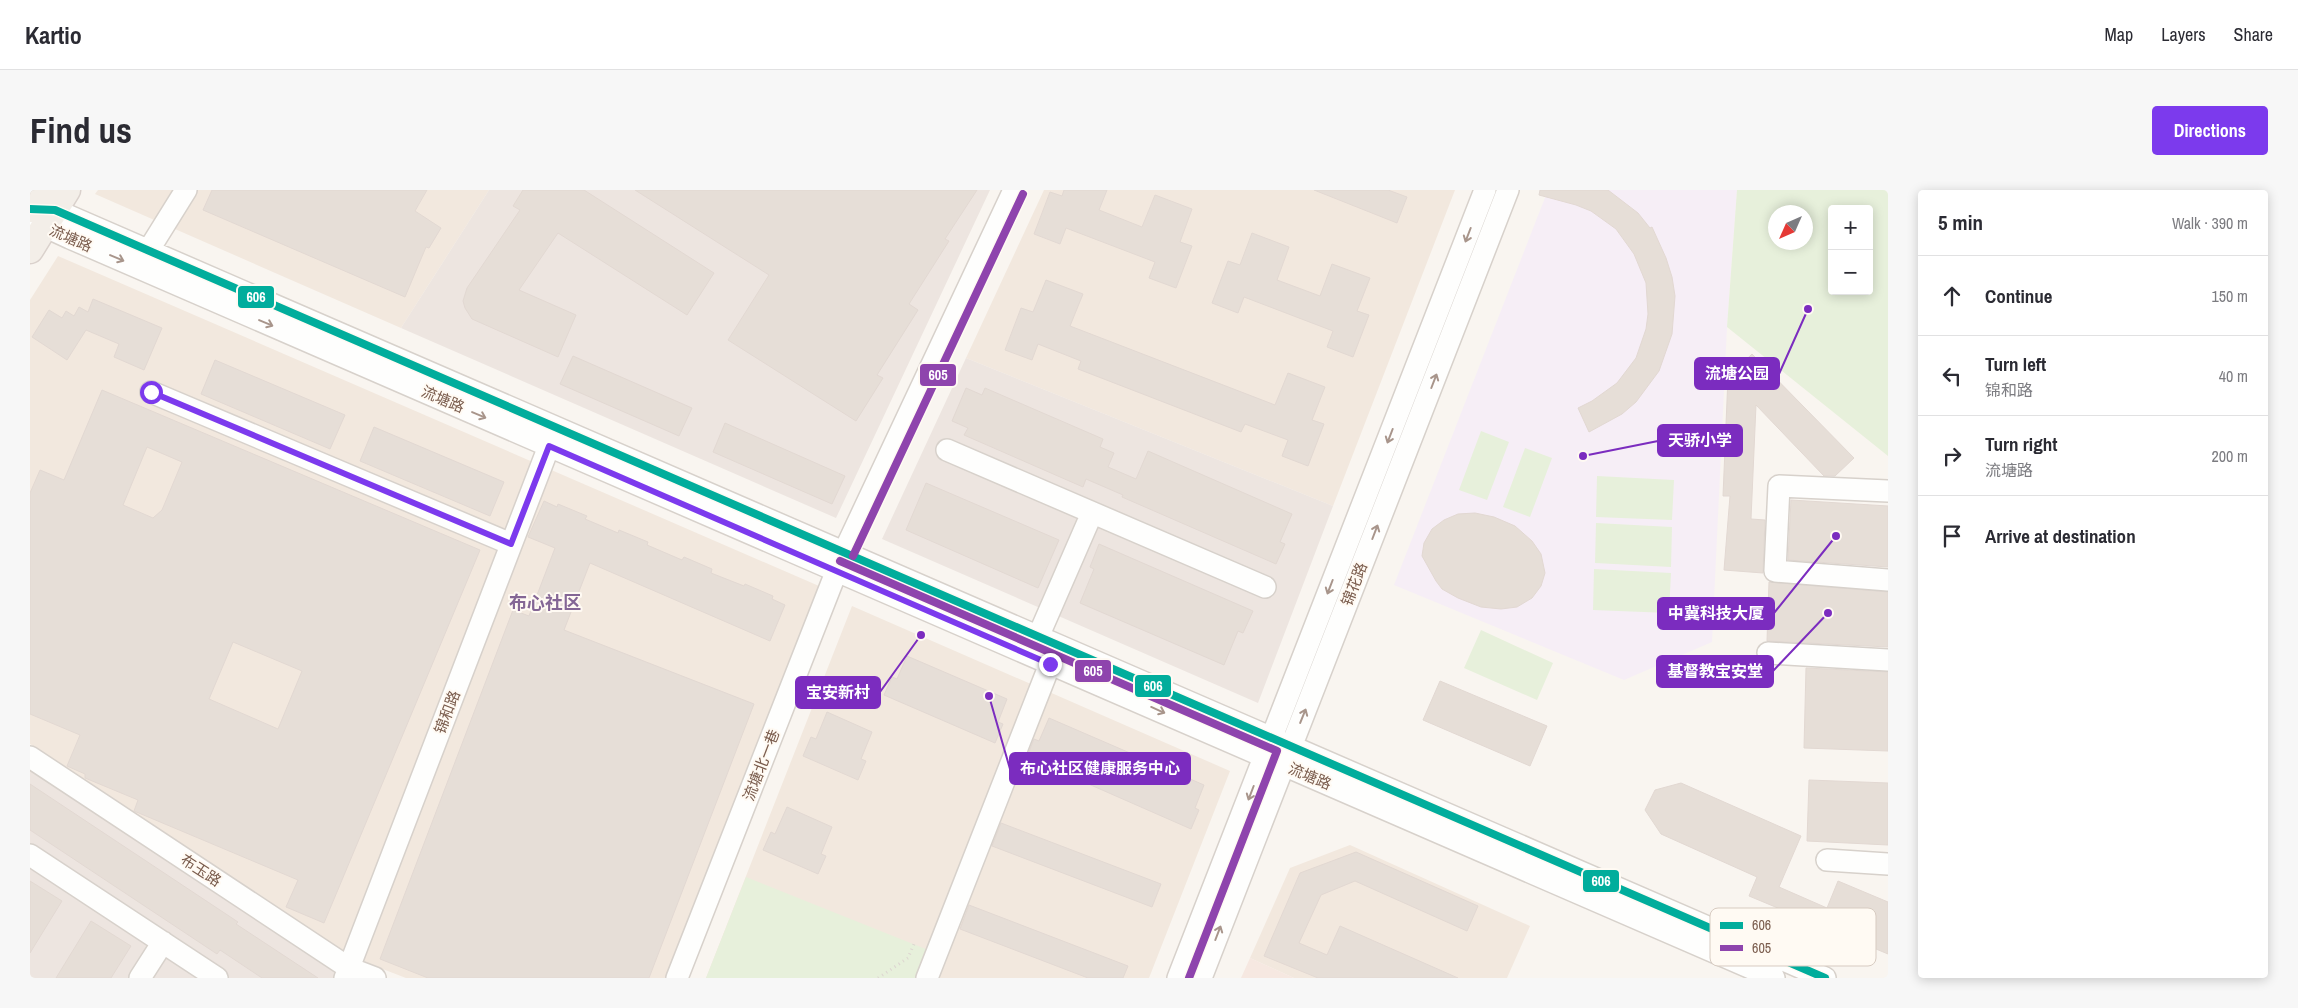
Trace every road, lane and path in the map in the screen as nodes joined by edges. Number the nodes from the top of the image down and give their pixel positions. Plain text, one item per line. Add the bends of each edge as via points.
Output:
1 (186, 190) edge
2 (1014, 190) edge
3 (1485, 190) edge
4 (1508, 190) edge
5 (45, 206) edge
6 (30, 250) edge
7 (148, 251) junction
8 (151, 392) dead end
9 (549, 446) junction
10 (947, 450) dead end
11 (1888, 491) edge
12 (1092, 513) junction
13 (511, 544) junction
14 (840, 562) junction
15 (1888, 580) edge
16 (1265, 587) dead end
17 (1038, 637) junction
18 (1768, 653) dead end
19 (1888, 660) edge
20 (1050, 664) junction
21 (1278, 751) junction
22 (30, 757) edge
23 (30, 855) edge
24 (1827, 860) dead end
25 (1888, 864) edge
26 (1710, 930) edge
27 (162, 942) junction
28 (914, 944) dead end
29 (1710, 949) edge
30 (1748, 966) edge
31 (1796, 966) edge
32 (347, 973) edge
33 (140, 978) edge
34 (217, 978) edge
35 (375, 978) edge
36 (677, 978) edge
37 (878, 978) edge
38 (927, 978) edge
39 (1178, 978) edge
40 (1201, 978) edge
41 (1774, 978) edge
42 (1825, 978) edge

1 - 7 street
2 - 14 street, 流塘北一巷
3 -> 21 street, 锦花路
21 -> 4 street, 锦花路
5 - 6 main road
5 - 7 street, 流塘路
5 -> 9 street, 流塘路
7 - 14 street, 流塘路
8 - 13 street
9 - 13 street, 锦和路
9 - 14 street, 流塘路
10 - 12 street
11 - 15 street via 1779,486 1775,571
12 - 16 street
12 - 17 street
13 - 32 street, 锦和路
14 - 17 street, 流塘路
14 - 20 street, 流塘路
14 - 36 street, 流塘北一巷
17 - 21 street, 流塘路
18 - 19 street
20 -> 21 street, 流塘路
20 - 38 street
21 - 26 street, 流塘路
21 - 29 street, 流塘路
21 -> 39 street, 锦花路
40 -> 21 street, 锦花路
22 - 32 street, 布玉路
23 - 27 street
24 - 25 street
27 - 33 street
27 - 34 street
28 - 37 path via 908,958
30 - 41 street, 流塘路
31 - 42 street, 流塘路
32 - 35 street, 布玉路

